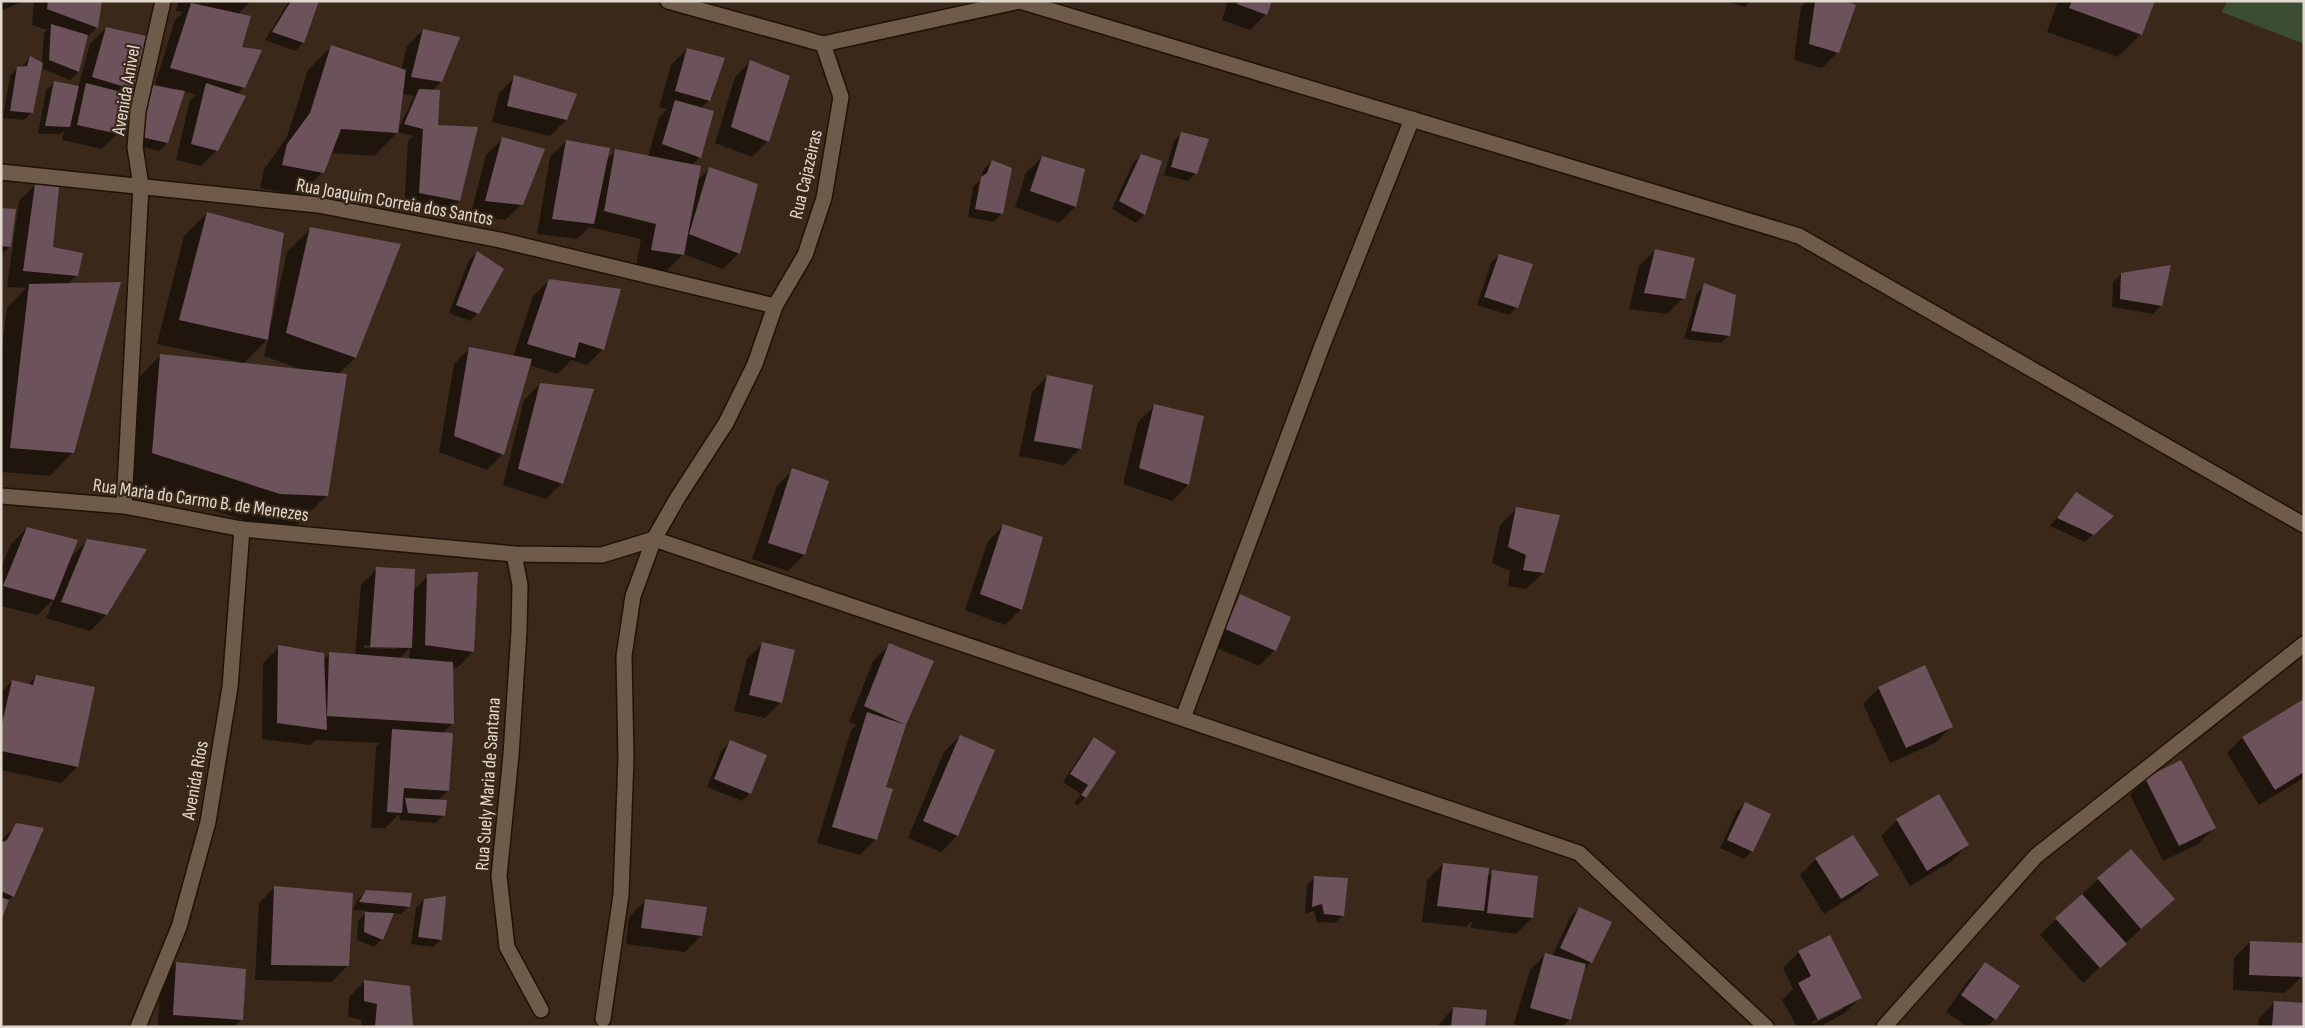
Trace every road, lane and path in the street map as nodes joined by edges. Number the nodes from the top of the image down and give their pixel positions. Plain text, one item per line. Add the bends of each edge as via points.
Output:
1 (163, 1) edge
2 (668, 1) edge
3 (823, 44) junction
4 (1412, 119) junction
5 (1, 172) edge
6 (141, 186) junction
7 (775, 306) junction
8 (1, 496) edge
9 (124, 506) junction
10 (2304, 524) edge
11 (242, 529) junction
12 (654, 539) junction
13 (514, 554) junction
14 (2304, 644) edge
15 (1183, 718) junction
16 (541, 1010) dead end
17 (603, 1019) dead end
18 (138, 1027) edge
19 (1766, 1027) edge
20 (1884, 1027) edge

1 - 6 street, Avenida Anivel via 138,111 135,147
2 - 3 street
3 - 4 street via 1020,1
3 - 7 street, Rua Cajazeiras via 841,97 833,154 824,198 806,255
4 - 10 street via 1799,236
4 - 15 street via 1322,346
5 - 6 street, Rua Joaquim Correia dos Santos
6 - 7 street, Rua Joaquim Correia dos Santos via 318,205 500,240
6 - 9 street, Avenida Anivel
7 - 12 street, Rua Cajazeiras via 755,364 726,423
8 - 9 street, Rua Maria do Carmo B. de Menezes
9 - 11 street, Rua Maria do Carmo B. de Menezes
11 - 13 street, Rua Maria do Carmo B. de Menezes
11 - 18 street, Avenida Rios via 230,687 208,822 180,927
12 - 13 street, Rua Maria do Carmo B. de Menezes via 602,555
12 - 15 street
12 - 17 street, Rua Cajazeiras via 633,596 624,656 626,758 621,895
13 - 16 street, Rua Suely Maria de Santana via 520,585 519,630 499,876 507,947
14 - 20 street via 2036,856
15 - 19 street via 1579,853

